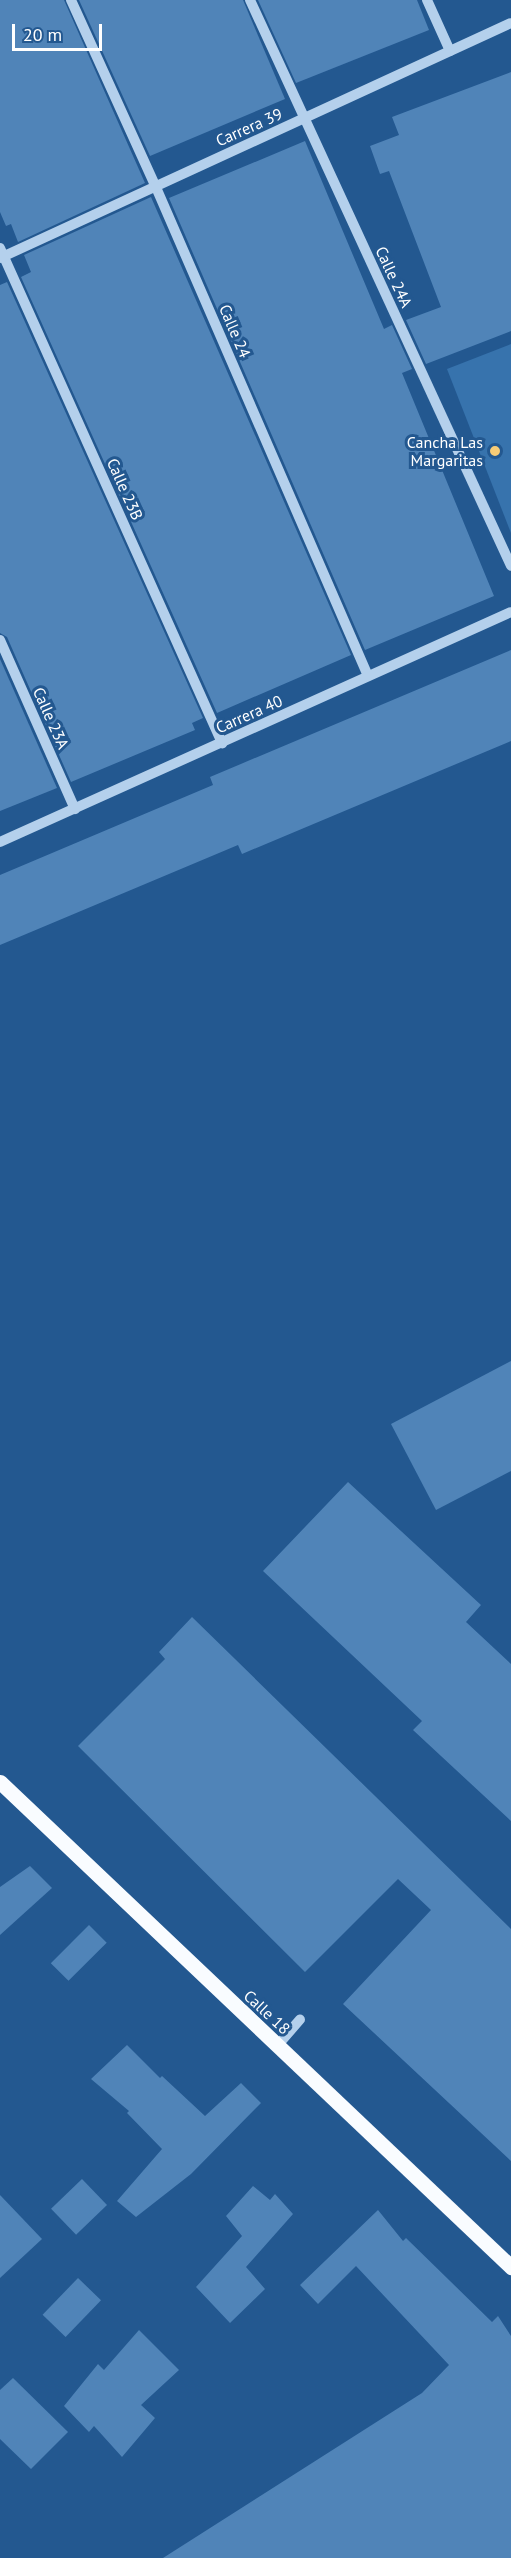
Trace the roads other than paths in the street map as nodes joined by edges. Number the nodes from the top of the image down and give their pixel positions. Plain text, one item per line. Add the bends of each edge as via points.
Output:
1 (71, 0) edge
2 (250, 0) edge
3 (427, 0) edge
4 (511, 23) edge
5 (450, 51) junction
6 (305, 119) junction
7 (155, 185) junction
8 (1, 254) edge
9 (511, 566) edge
10 (511, 612) edge
11 (0, 640) edge
12 (368, 676) junction
13 (222, 742) junction
14 (75, 809) junction
15 (0, 842) edge
16 (0, 1782) edge
17 (300, 2020) dead end
18 (277, 2046) junction
19 (511, 2267) edge

1 - 7 street, Calle 24
2 - 6 street, Calle 24A
3 - 5 street
4 - 5 street, Carrera 39
5 - 6 street, Carrera 39
6 - 7 street, Carrera 39
6 - 9 street, Calle 24A
7 - 8 street, Carrera 39
7 - 12 street, Calle 24
8 - 13 street, Calle 23B
10 - 12 street, Carrera 40
11 - 14 street, Calle 23A
12 - 13 street, Carrera 40
13 - 14 street, Carrera 40
14 - 15 street, Carrera 40
16 - 18 main road, Calle 18
17 - 18 street
18 - 19 main road, Calle 18

